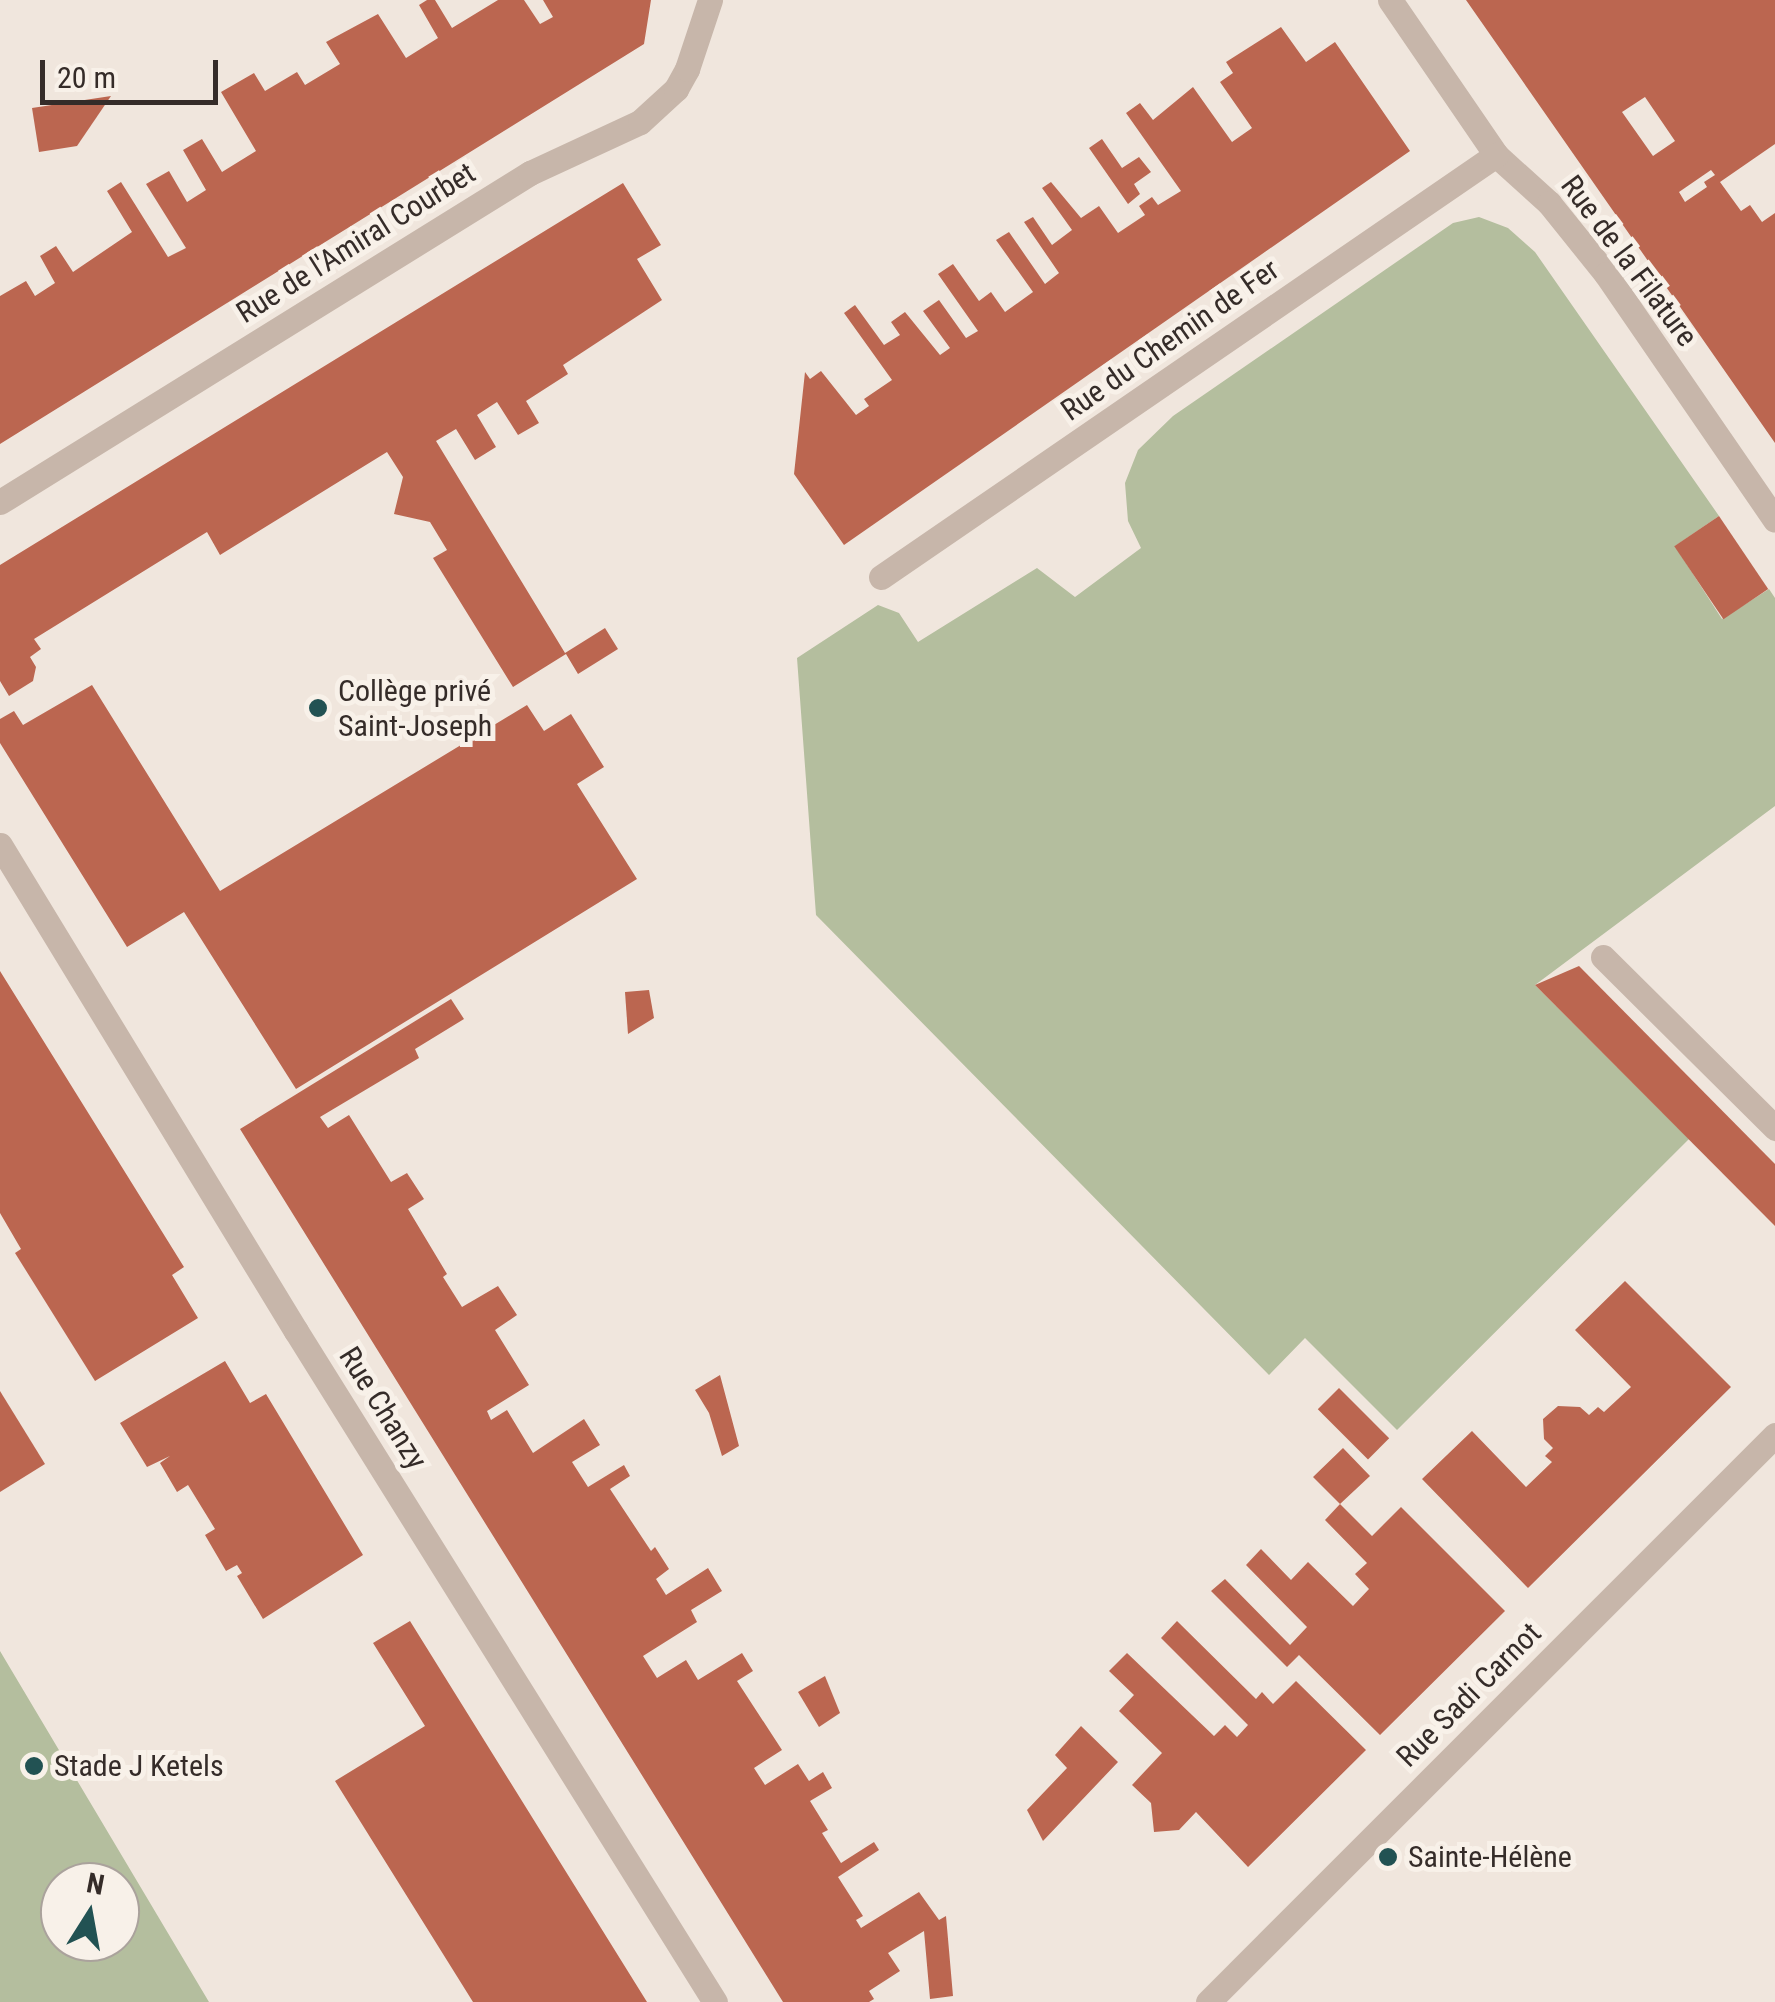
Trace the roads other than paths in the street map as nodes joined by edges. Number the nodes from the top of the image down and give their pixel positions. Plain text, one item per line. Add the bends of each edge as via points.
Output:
1 (1390, 0) edge
2 (709, 5) edge
3 (1496, 155) junction
4 (0, 502) edge
5 (1775, 520) edge
6 (881, 578) dead end
7 (0, 845) edge
8 (1604, 957) dead end
9 (1775, 1128) edge
10 (1775, 1435) edge
11 (715, 2002) edge
12 (1208, 2002) edge

1 - 3 street, Rue de la Filature
2 - 4 street, Rue de l'Amiral Courbet via 676,88 640,122 530,174
3 - 5 street, Rue de la Filature via 1578,238
3 - 6 street, Rue du Chemin de Fer
7 - 11 street, Rue Chanzy
8 - 9 street
10 - 12 street, Rue Sadi Carnot

